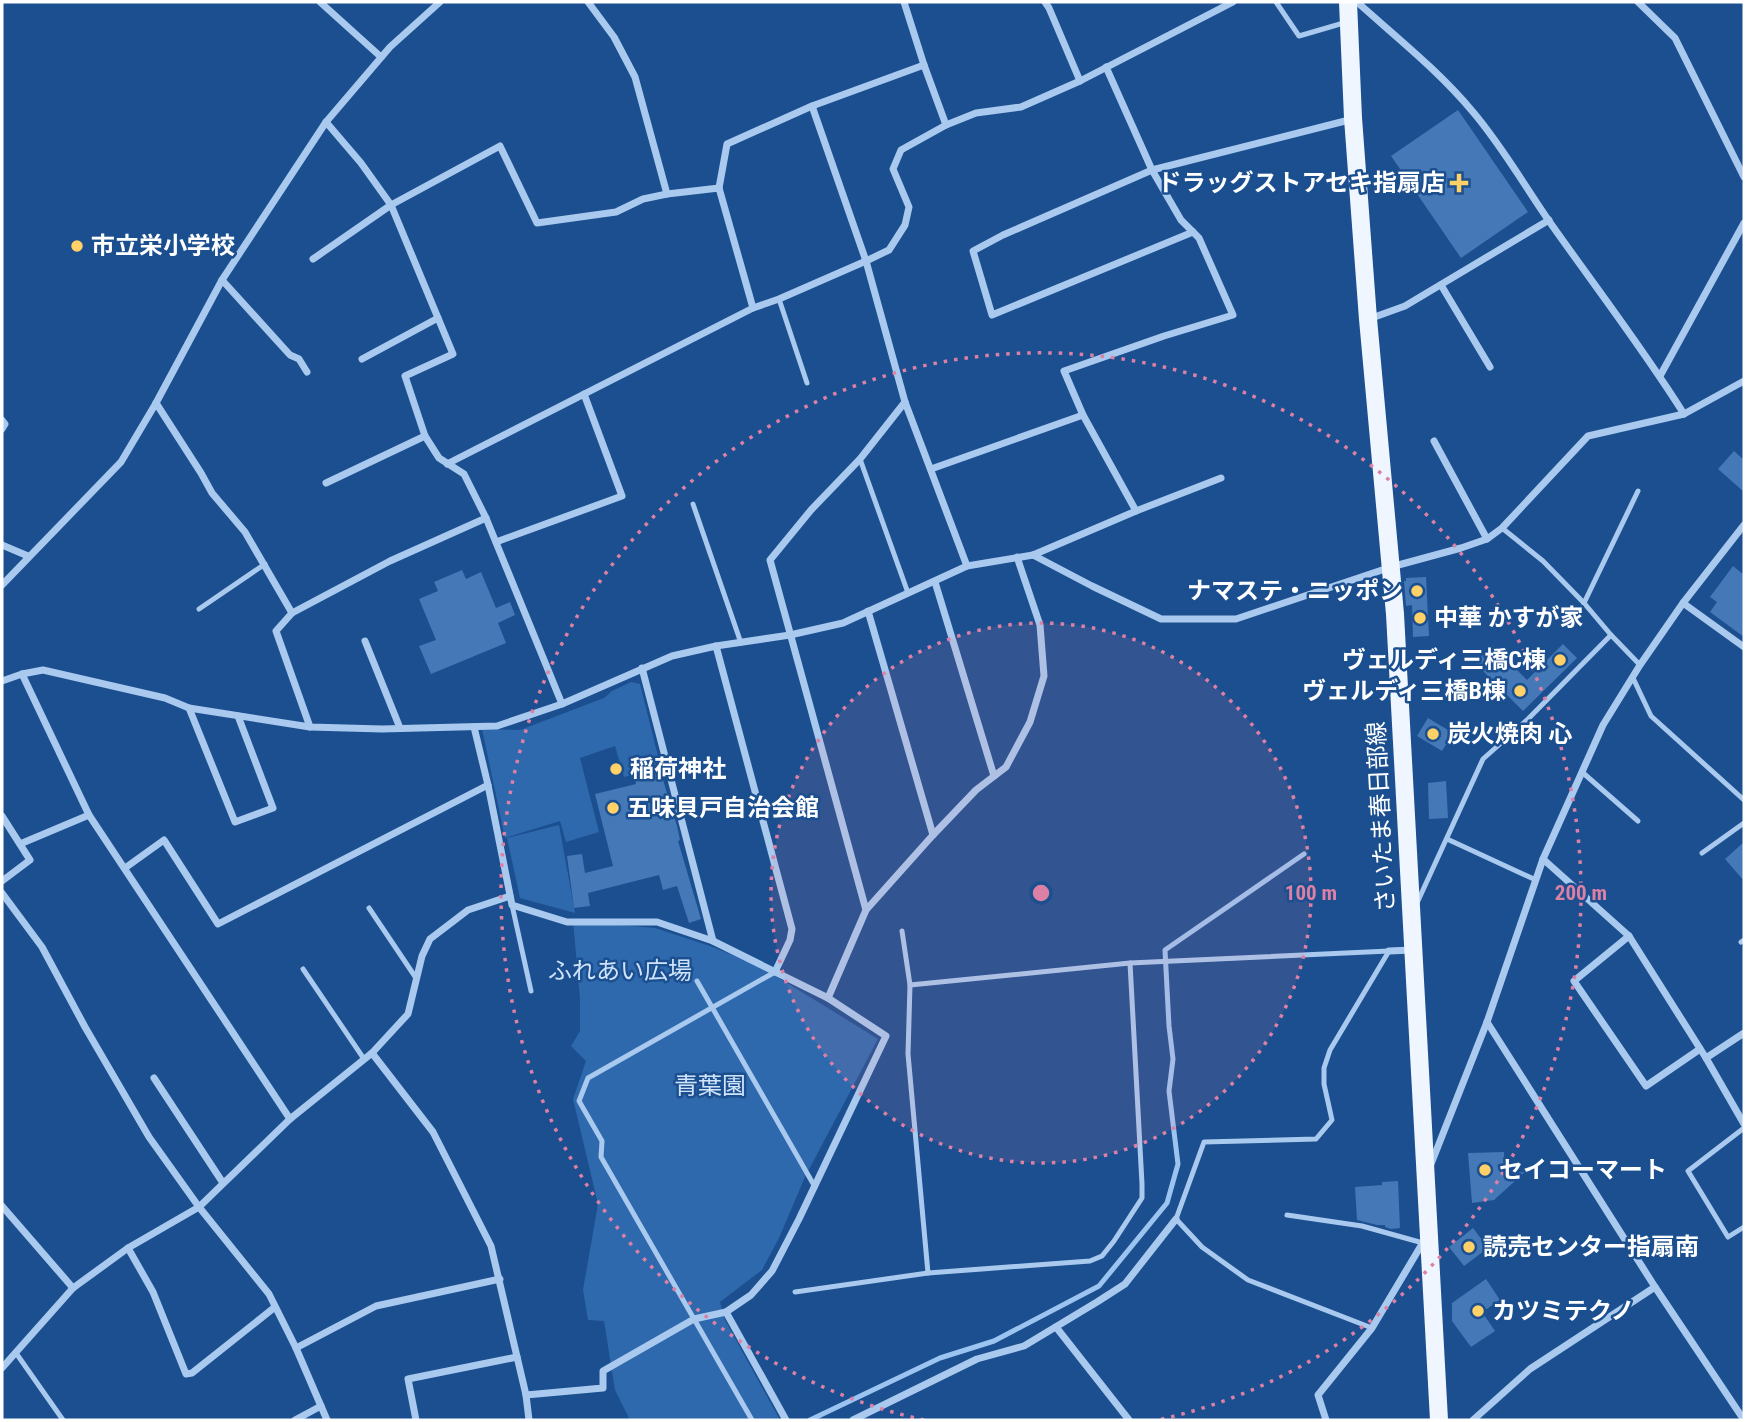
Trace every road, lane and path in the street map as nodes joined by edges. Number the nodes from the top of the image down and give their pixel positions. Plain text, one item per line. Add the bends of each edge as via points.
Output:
1 (320, 2) edge
2 (440, 2) edge
3 (588, 2) edge
4 (904, 2) edge
5 (1045, 2) edge
6 (1233, 2) edge
7 (1276, 2) edge
8 (1348, 2) edge
9 (1357, 2) edge
10 (1638, 2) edge
11 (1349, 21) junction
12 (381, 58) junction
13 (924, 65) junction
14 (1106, 67) junction
15 (1080, 81) junction
16 (812, 106) junction
17 (1353, 118) junction
18 (326, 122) junction
19 (946, 125) junction
20 (1152, 170) junction
21 (1744, 177) edge
22 (719, 188) junction
23 (667, 194) junction
24 (391, 205) junction
25 (1549, 220) junction
26 (1744, 223) edge
27 (1193, 232) junction
28 (313, 259) dead end
29 (866, 261) junction
30 (222, 280) junction
31 (1441, 285) junction
32 (779, 299) junction
33 (753, 308) junction
34 (438, 318) junction
35 (1368, 319) junction
36 (362, 359) dead end
37 (1490, 367) dead end
38 (307, 372) dead end
39 (1660, 376) junction
40 (1744, 381) edge
41 (807, 383) dead end
42 (584, 394) junction
43 (905, 402) junction
44 (156, 403) junction
45 (1684, 414) junction
46 (1083, 415) junction
47 (2, 420) edge
48 (2, 429) edge
49 (425, 436) junction
50 (1434, 441) dead end
51 (860, 459) junction
52 (447, 464) junction
53 (931, 469) junction
54 (1221, 478) dead end
55 (326, 482) dead end
56 (1638, 491) dead end
57 (693, 504) dead end
58 (1136, 511) junction
59 (486, 519) junction
60 (1744, 525) edge
61 (1502, 527) junction
62 (1487, 539) junction
63 (496, 542) junction
64 (2, 545) edge
65 (1033, 555) junction
66 (28, 556) junction
67 (1017, 557) junction
68 (265, 564) junction
69 (967, 566) junction
70 (1391, 567) junction
71 (935, 582) junction
72 (2, 585) edge
73 (908, 593) junction
74 (1584, 603) junction
75 (1683, 603) junction
76 (199, 610) dead end
77 (868, 611) junction
78 (292, 613) junction
79 (790, 635) junction
80 (1611, 635) junction
81 (365, 642) dead end
82 (741, 643) junction
83 (716, 646) junction
84 (1744, 647) edge
85 (1640, 665) junction
86 (642, 668) junction
87 (22, 674) junction
88 (1633, 678) junction
89 (2, 681) edge
90 (562, 704) junction
91 (189, 708) junction
92 (238, 716) junction
93 (310, 727) junction
94 (474, 727) junction
95 (400, 728) junction
96 (1582, 772) junction
97 (994, 776) junction
98 (488, 785) junction
99 (1744, 800) edge
100 (89, 815) junction
101 (2, 816) edge
102 (1638, 821) dead end
103 (1744, 823) edge
104 (933, 835) junction
105 (1447, 839) junction
106 (20, 844) junction
107 (1702, 853) dead end
108 (1543, 859) junction
109 (125, 868) junction
110 (1536, 880) junction
111 (2, 881) edge
112 (2, 893) edge
113 (510, 896) junction
114 (512, 905) junction
115 (369, 908) dead end
116 (866, 910) junction
117 (1411, 915) junction
118 (902, 931) dead end
119 (1629, 936) junction
120 (713, 941) junction
121 (1413, 950) junction
122 (1389, 951) junction
123 (1130, 963) junction
124 (303, 969) dead end
125 (775, 972) junction
126 (416, 978) junction
127 (697, 982) dead end
128 (910, 985) junction
129 (531, 991) dead end
130 (828, 998) junction
131 (712, 1008) junction
132 (1487, 1022) junction
133 (1744, 1033) edge
134 (1700, 1049) junction
135 (372, 1053) junction
136 (1706, 1058) junction
137 (364, 1059) junction
138 (154, 1078) dead end
139 (290, 1119) junction
140 (1744, 1126) edge
141 (1427, 1174) junction
142 (223, 1183) junction
143 (814, 1188) junction
144 (2, 1206) edge
145 (199, 1207) junction
146 (1287, 1215) dead end
147 (1176, 1219) junction
148 (1744, 1227) edge
149 (1426, 1238) junction
150 (128, 1248) junction
151 (928, 1273) junction
152 (500, 1279) junction
153 (1655, 1287) junction
154 (74, 1289) junction
155 (795, 1292) dead end
156 (275, 1307) junction
157 (726, 1312) junction
158 (694, 1319) junction
159 (1056, 1327) junction
160 (1372, 1328) junction
161 (296, 1348) junction
162 (16, 1353) junction
163 (517, 1357) junction
164 (2, 1368) edge
165 (526, 1395) junction
166 (321, 1406) junction
167 (63, 1420) edge
168 (295, 1420) edge
169 (327, 1420) edge
170 (416, 1420) edge
171 (529, 1420) edge
172 (752, 1420) edge
173 (786, 1420) edge
174 (853, 1420) edge
175 (1129, 1420) edge
176 (1326, 1420) edge
177 (1439, 1420) edge
178 (1473, 1420) edge
179 (1744, 1420) edge

1 - 12 street
2 - 12 street
3 - 23 street via 635,77
4 - 13 street
5 - 15 street
6 - 14 street
7 - 11 lane via 1298,36
8 - 11 main road, さいたま春日部線
9 - 25 street via 1473,112
10 - 21 street via 1675,38
11 - 17 main road, さいたま春日部線
12 - 18 street
13 - 16 street
13 - 19 street
14 - 15 street
14 - 20 street
15 - 19 street via 1021,107 976,113
16 - 22 street via 727,144
16 - 29 street
17 - 20 street
17 - 35 main road, さいたま春日部線
18 - 24 street
18 - 30 street
19 - 29 street via 901,150 893,169 909,207 905,225 889,250
20 - 27 street
20 - 27 street via 973,251 992,315
22 - 23 street
22 - 33 street
23 - 24 street via 616,212 537,223 500,146
24 - 28 street
24 - 34 street
25 - 31 street
25 - 39 street
26 - 39 street
27 - 46 street via 1233,315 1063,371
29 - 32 street
29 - 43 street
30 - 38 street
30 - 44 street
31 - 35 street via 1405,306
31 - 37 street
32 - 33 street
32 - 41 lane
33 - 42 street
34 - 36 street
34 - 49 street via 453,354 405,376
35 - 70 main road, さいたま春日部線
39 - 45 street
40 - 45 street
42 - 52 street
42 - 63 street via 621,496
43 - 51 street
43 - 53 street
44 - 66 street via 121,462
44 - 68 street via 212,494 246,532
45 - 61 street via 1588,436
46 - 53 street
46 - 58 street
47 - 48 street
49 - 52 street
49 - 55 street
50 - 62 street
51 - 73 lane
51 - 79 street via 770,560
52 - 59 street via 464,474
53 - 69 street
54 - 58 street
56 - 74 lane
57 - 82 lane
58 - 65 street
59 - 63 street
59 - 78 street via 390,561
60 - 75 street
61 - 62 street
61 - 74 lane
62 - 70 street
63 - 90 street
64 - 66 street
65 - 67 street
65 - 70 street via 1161,619 1236,619
66 - 72 street
67 - 69 street
67 - 97 street via 1040,625 1044,676 1030,722 1006,767
68 - 76 lane
68 - 78 street
69 - 71 street
70 - 117 main road, さいたま春日部線
71 - 73 street
71 - 97 street
73 - 77 street
74 - 80 lane
75 - 84 street
75 - 85 street
77 - 79 street via 843,623
77 - 104 street
78 - 93 street via 276,631
79 - 82 street
79 - 116 street
80 - 85 lane
80 - 105 lane via 1483,759
81 - 95 street
82 - 83 street
83 - 86 street
83 - 125 street via 792,929
85 - 88 street
86 - 90 street
86 - 120 street
87 - 89 street
87 - 91 street via 43,670
87 - 100 street
88 - 96 street via 1603,725
88 - 99 lane via 1651,716
90 - 94 street via 497,726
91 - 92 street
91 - 92 street via 235,822 273,807
92 - 93 street
93 - 95 street
94 - 95 street
94 - 98 street
96 - 102 lane
96 - 108 street
97 - 104 street
98 - 109 street via 218,925 164,840
98 - 113 street
100 - 106 street
100 - 109 street
101 - 106 street
103 - 107 lane
104 - 116 street
105 - 110 lane
105 - 117 lane
106 - 111 street via 30,860
108 - 110 street
108 - 119 street
109 - 139 street
110 - 132 street
112 - 145 street via 42,947 149,1137
113 - 114 street
113 - 126 street via 468,911 429,939
114 - 120 street via 566,922 657,922
114 - 129 lane
115 - 126 lane
116 - 130 street
117 - 121 main road, さいたま春日部線
118 - 128 lane
119 - 134 street
119 - 134 street via 1574,982 1646,1086
120 - 125 street
121 - 122 street
121 - 141 main road, さいたま春日部線
122 - 123 lane
122 - 147 lane via 1330,1050 1324,1084 1332,1120 1316,1139 1204,1142
123 - 128 lane
123 - 151 lane via 1142,1198 1114,1241 1102,1256 1090,1261
124 - 137 lane
125 - 130 street
125 - 131 lane
126 - 135 street via 408,1014
127 - 131 lane
128 - 151 lane via 908,1054
130 - 143 street via 886,1036
131 - 143 lane
131 - 158 lane via 588,1078 579,1101 602,1141 601,1157
132 - 141 street
132 - 153 street
133 - 136 street
134 - 136 street
135 - 137 street
135 - 152 street via 433,1132 491,1246
136 - 140 street
137 - 139 street
138 - 142 street
139 - 142 street
140 - 148 lane via 1688,1171 1728,1237
141 - 149 main road, さいたま春日部線
142 - 145 street
143 - 157 street via 772,1272 751,1295
144 - 154 street
145 - 150 street
145 - 156 street
146 - 149 lane
147 - 159 street via 1125,1284
147 - 160 lane via 1202,1247 1248,1279
149 - 160 street
149 - 177 main road, さいたま春日部線
150 - 154 street
150 - 156 street via 153,1292 186,1374
151 - 155 lane
152 - 161 street via 376,1306
152 - 163 street
153 - 178 street via 1530,1369
153 - 179 street
154 - 162 street
156 - 161 street
157 - 158 street
157 - 173 street
158 - 165 street via 603,1371 603,1388
158 - 172 lane
159 - 174 street via 1024,1346 977,1359
159 - 175 street
160 - 176 street via 1318,1395
161 - 166 street
162 - 164 street
162 - 167 lane
163 - 165 street
163 - 170 street via 408,1379
165 - 171 street
166 - 168 street
166 - 169 street

